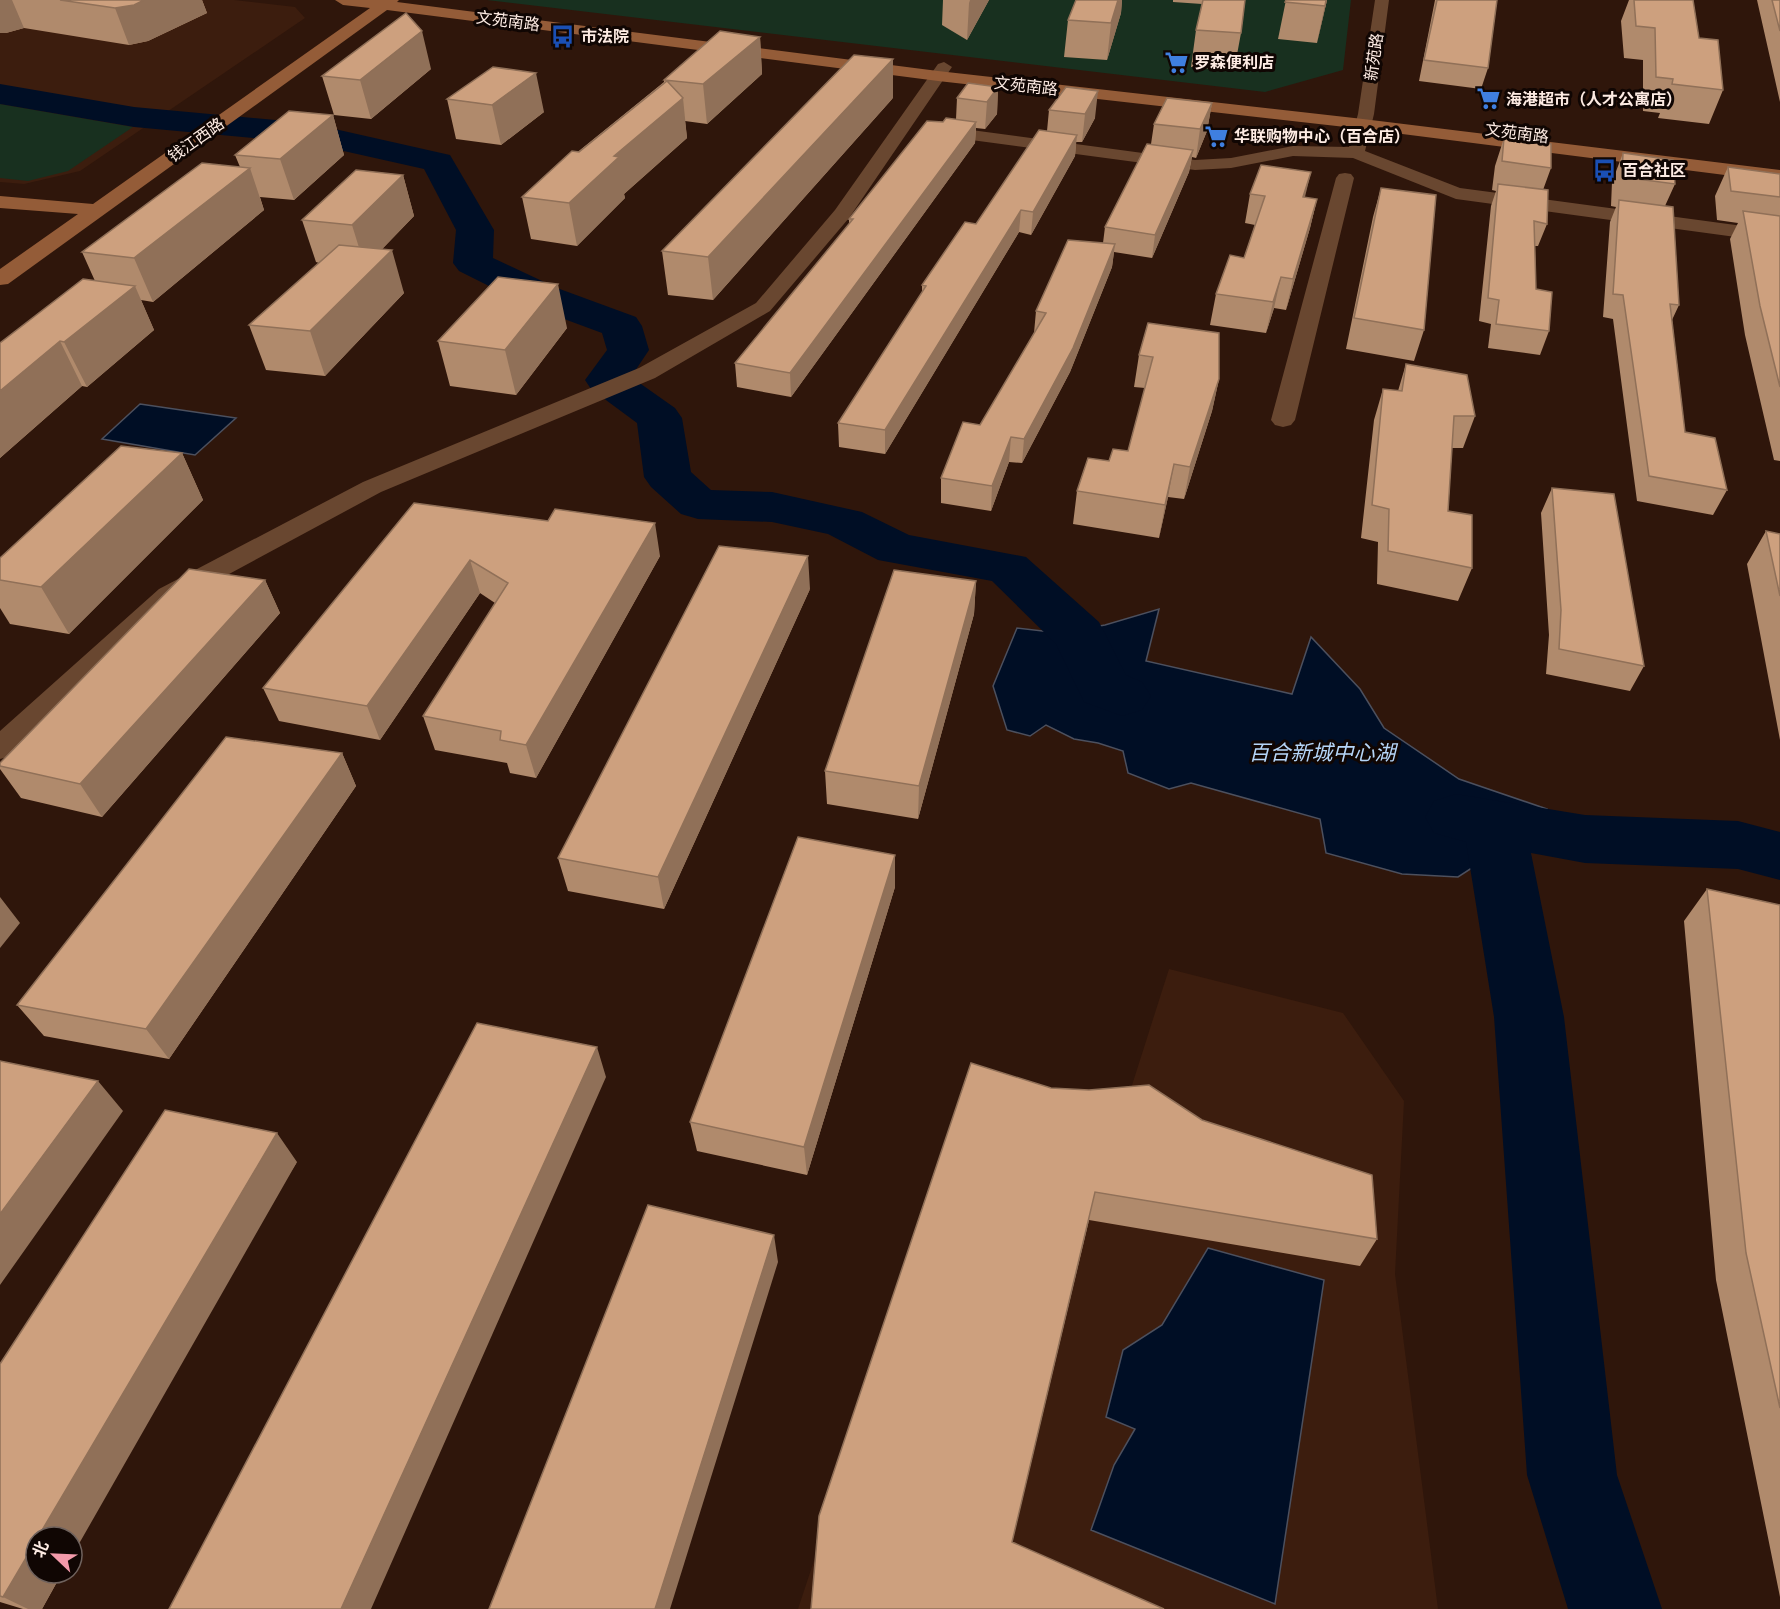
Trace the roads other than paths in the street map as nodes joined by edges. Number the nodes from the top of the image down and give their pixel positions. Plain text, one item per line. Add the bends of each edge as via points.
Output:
1 (343, 0) edge
2 (432, 0) edge
3 (1382, 0) edge
4 (388, 2) edge
5 (941, 72) junction
6 (1364, 119) junction
7 (903, 126) junction
8 (1356, 153) junction
9 (1780, 166) edge
10 (1780, 176) edge
11 (1345, 178) dead end
12 (0, 202) edge
13 (97, 210) junction
14 (1780, 237) edge
15 (0, 279) edge
16 (1283, 420) dead end
17 (0, 748) edge

1 - 4 main road, 文苑南路
2 - 5 main road, 文苑南路
3 - 6 street, 新苑路
4 - 5 main road, 文苑南路
4 - 13 main road, 钱江西路
5 - 6 main road, 文苑南路
5 - 7 street
6 - 8 street, 新苑路
6 - 9 main road, 文苑南路
6 - 10 main road, 文苑南路
7 - 8 street via 1195,165 1231,163 1293,151
7 - 17 street via 842,214 763,307 647,373 372,487 169,595
8 - 14 street via 1456,193
11 - 16 street
12 - 13 main road
13 - 15 main road, 钱江西路

